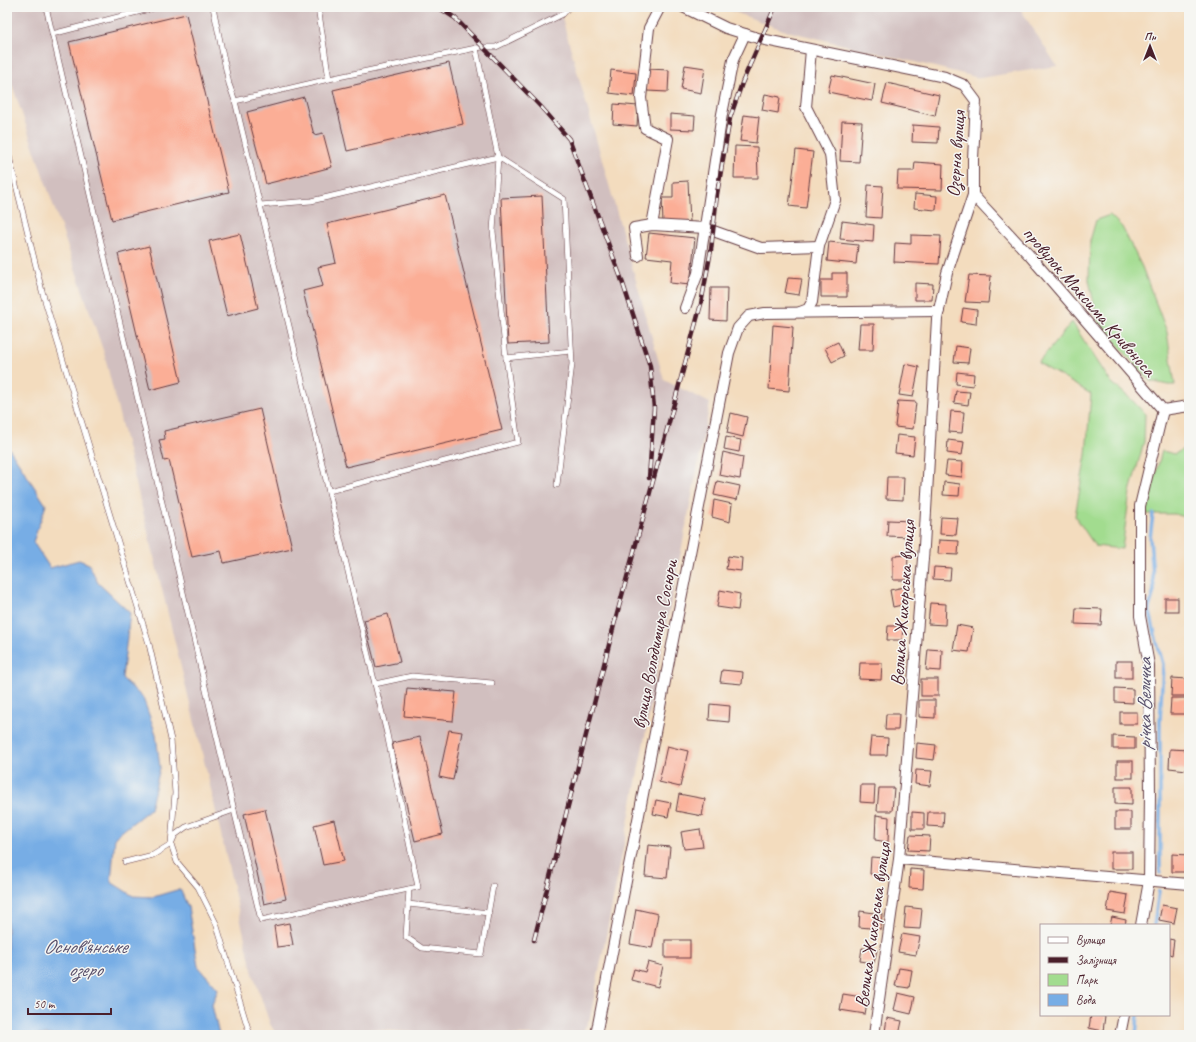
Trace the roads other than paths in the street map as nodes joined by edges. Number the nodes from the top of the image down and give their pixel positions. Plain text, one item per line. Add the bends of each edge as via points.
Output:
1 (46, 7) edge
2 (157, 7) edge
3 (213, 7) edge
4 (318, 7) edge
5 (569, 7) edge
6 (660, 7) edge
7 (683, 7) edge
8 (52, 34) junction
9 (745, 34) junction
10 (476, 48) junction
11 (811, 50) junction
12 (330, 79) junction
13 (235, 101) junction
14 (7, 148) edge
15 (498, 157) junction
16 (973, 195) junction
17 (260, 205) junction
18 (652, 225) junction
19 (705, 228) junction
20 (819, 246) junction
21 (638, 256) dead end
22 (685, 308) dead end
23 (939, 311) junction
24 (800, 312) junction
25 (571, 352) junction
26 (506, 358) junction
27 (1189, 406) edge
28 (1163, 410) junction
29 (557, 485) dead end
30 (329, 491) junction
31 (492, 683) dead end
32 (375, 684) junction
33 (234, 810) junction
34 (171, 844) junction
35 (900, 859) junction
36 (125, 862) dead end
37 (1149, 881) junction
38 (1189, 884) edge
39 (493, 886) dead end
40 (409, 889) junction
41 (408, 904) junction
42 (488, 913) junction
43 (1141, 924) edge
44 (1124, 1016) edge
45 (250, 1035) edge
46 (596, 1035) edge
47 (874, 1035) edge
48 (1120, 1035) edge

1 - 8 lane
2 - 8 lane
3 - 13 lane
4 - 12 lane
5 - 10 lane via 563,14 496,47
6 - 18 street via 649,28 641,98 645,128 668,139
7 - 9 street, Озерна вулиця via 726,28
8 - 33 lane
9 - 11 street, Озерна вулиця
9 - 19 street via 733,60
10 - 12 lane
10 - 15 lane
11 - 16 street, Озерна вулиця via 945,77 964,85 976,101
11 - 20 street via 806,107 830,154 835,200
12 - 13 lane
13 - 17 lane
14 - 34 lane via 42,291 150,644 171,740 175,793
15 - 17 lane via 311,201
15 - 25 lane via 564,199
15 - 26 lane via 493,231
16 - 23 street, Озерна вулиця via 947,273
16 - 28 street, провулок Максима Кривоноса via 1029,254
17 - 30 lane
18 - 19 street
18 - 21 street via 634,228
19 - 20 street via 761,248
19 - 22 street via 698,273
20 - 24 street via 812,302 808,308
23 - 24 street
23 - 35 street, Велика Жихорська вулиця
24 - 46 street, вулиця Володимира Сосюри via 749,316 738,328 728,353
25 - 26 lane
25 - 29 lane via 572,364
26 - 30 lane via 518,442
27 - 28 street
28 - 37 street via 1140,506 1140,616 1149,665
30 - 32 lane
31 - 32 lane via 412,676
32 - 40 lane via 418,887
33 - 34 lane via 186,828 175,835
33 - 40 lane via 261,920
34 - 36 lane via 153,856
34 - 45 lane via 177,862 198,887 216,924
35 - 37 street
35 - 47 street, Велика Жихорська вулиця
37 - 38 street
37 - 43 street
39 - 42 lane
40 - 41 lane
41 - 42 lane
41 - 42 lane via 406,937 422,948 481,954
44 - 48 street

